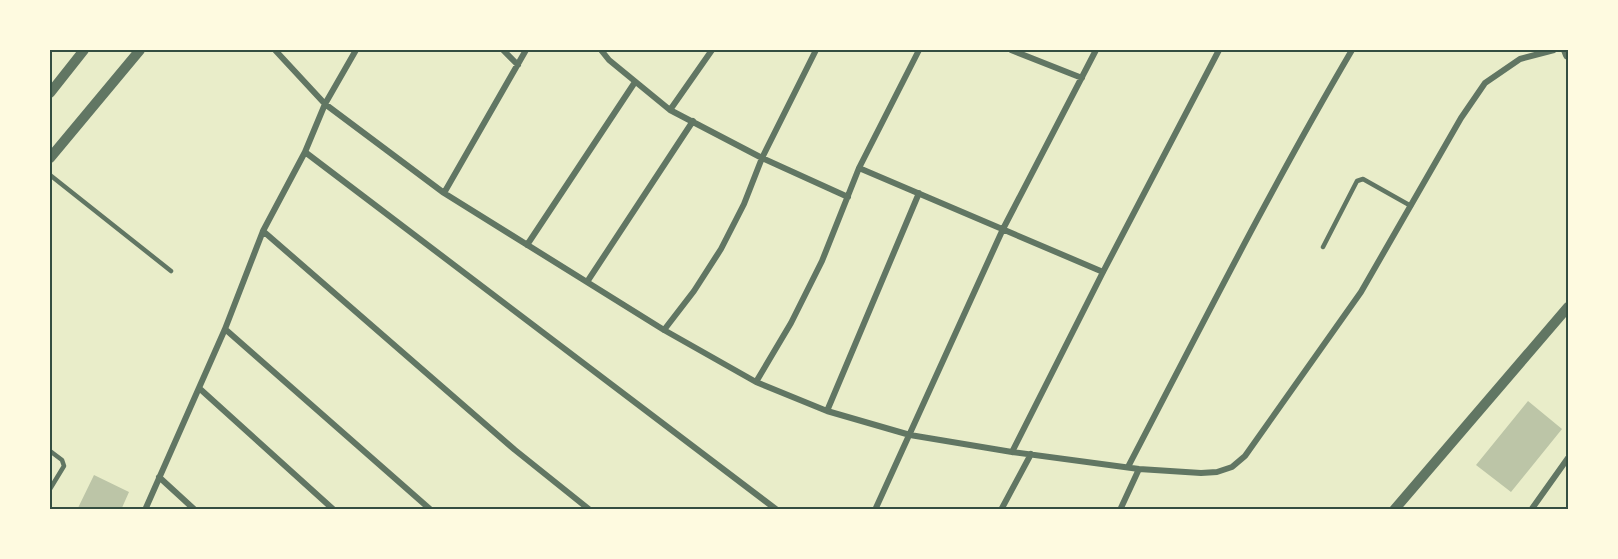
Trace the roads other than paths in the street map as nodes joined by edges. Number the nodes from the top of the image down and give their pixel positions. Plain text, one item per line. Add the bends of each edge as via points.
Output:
1 (84, 50) edge
2 (140, 50) edge
3 (275, 50) edge
4 (356, 50) edge
5 (503, 50) edge
6 (526, 50) edge
7 (601, 50) edge
8 (712, 50) edge
9 (816, 50) edge
10 (919, 50) edge
11 (1011, 50) edge
12 (1096, 50) edge
13 (1219, 50) edge
14 (1352, 50) edge
15 (1554, 50) edge
16 (1566, 50) edge
17 (1569, 55) edge
18 (518, 65) junction
19 (1082, 78) junction
20 (635, 82) junction
21 (50, 93) edge
22 (325, 104) junction
23 (670, 110) junction
24 (693, 121) junction
25 (305, 152) junction
26 (50, 158) edge
27 (762, 158) junction
28 (860, 168) junction
29 (50, 175) edge
30 (444, 193) junction
31 (919, 193) junction
32 (848, 197) junction
33 (1411, 206) junction
34 (1003, 229) junction
35 (262, 231) junction
36 (527, 245) junction
37 (1323, 247) dead end
38 (171, 271) dead end
39 (1103, 272) junction
40 (587, 282) junction
41 (1569, 307) edge
42 (225, 329) junction
43 (664, 330) junction
44 (756, 382) junction
45 (199, 388) junction
46 (827, 411) junction
47 (910, 435) junction
48 (50, 451) edge
49 (1012, 452) junction
50 (1031, 454) junction
51 (1569, 458) edge
52 (1128, 467) junction
53 (1139, 469) junction
54 (159, 477) junction
55 (50, 489) edge
56 (145, 510) edge
57 (195, 510) edge
58 (334, 510) edge
59 (431, 510) edge
60 (590, 510) edge
61 (777, 510) edge
62 (875, 510) edge
63 (1002, 510) edge
64 (1120, 510) edge
65 (1394, 510) edge
66 (1531, 510) edge

1 - 21 street
2 - 26 street
3 - 22 street
4 - 22 street
5 - 18 street
6 - 18 street
7 - 20 street
8 - 23 street
9 - 27 street
10 - 28 street
11 - 19 street
12 - 19 street
13 - 39 street
14 - 52 street via 1247,237
15 - 33 street via 1520,59 1485,83
16 - 17 street
18 - 30 street
19 - 34 street
20 - 23 street
20 - 36 street
22 - 25 street
22 - 30 street
23 - 24 street
24 - 27 street
24 - 40 street
25 - 35 street
25 - 61 street
27 - 32 street
27 - 43 street via 721,249
28 - 31 street
28 - 32 street
29 - 38 lane
30 - 36 street
31 - 34 street
31 - 46 street
32 - 44 street via 791,322
33 - 37 lane via 1359,179
33 - 53 street via 1361,292 1245,456 1217,472
34 - 39 street
34 - 47 street
35 - 42 street
35 - 60 street
36 - 40 street
39 - 49 street
40 - 43 street
41 - 65 street
42 - 45 street
42 - 59 street
43 - 44 street
44 - 46 street
45 - 54 street
45 - 58 street
46 - 47 street
47 - 49 street
47 - 62 street
48 - 55 lane via 64,466
49 - 50 street
50 - 52 street
50 - 63 street
51 - 66 street
52 - 53 street
53 - 64 street
54 - 56 street
54 - 57 street

